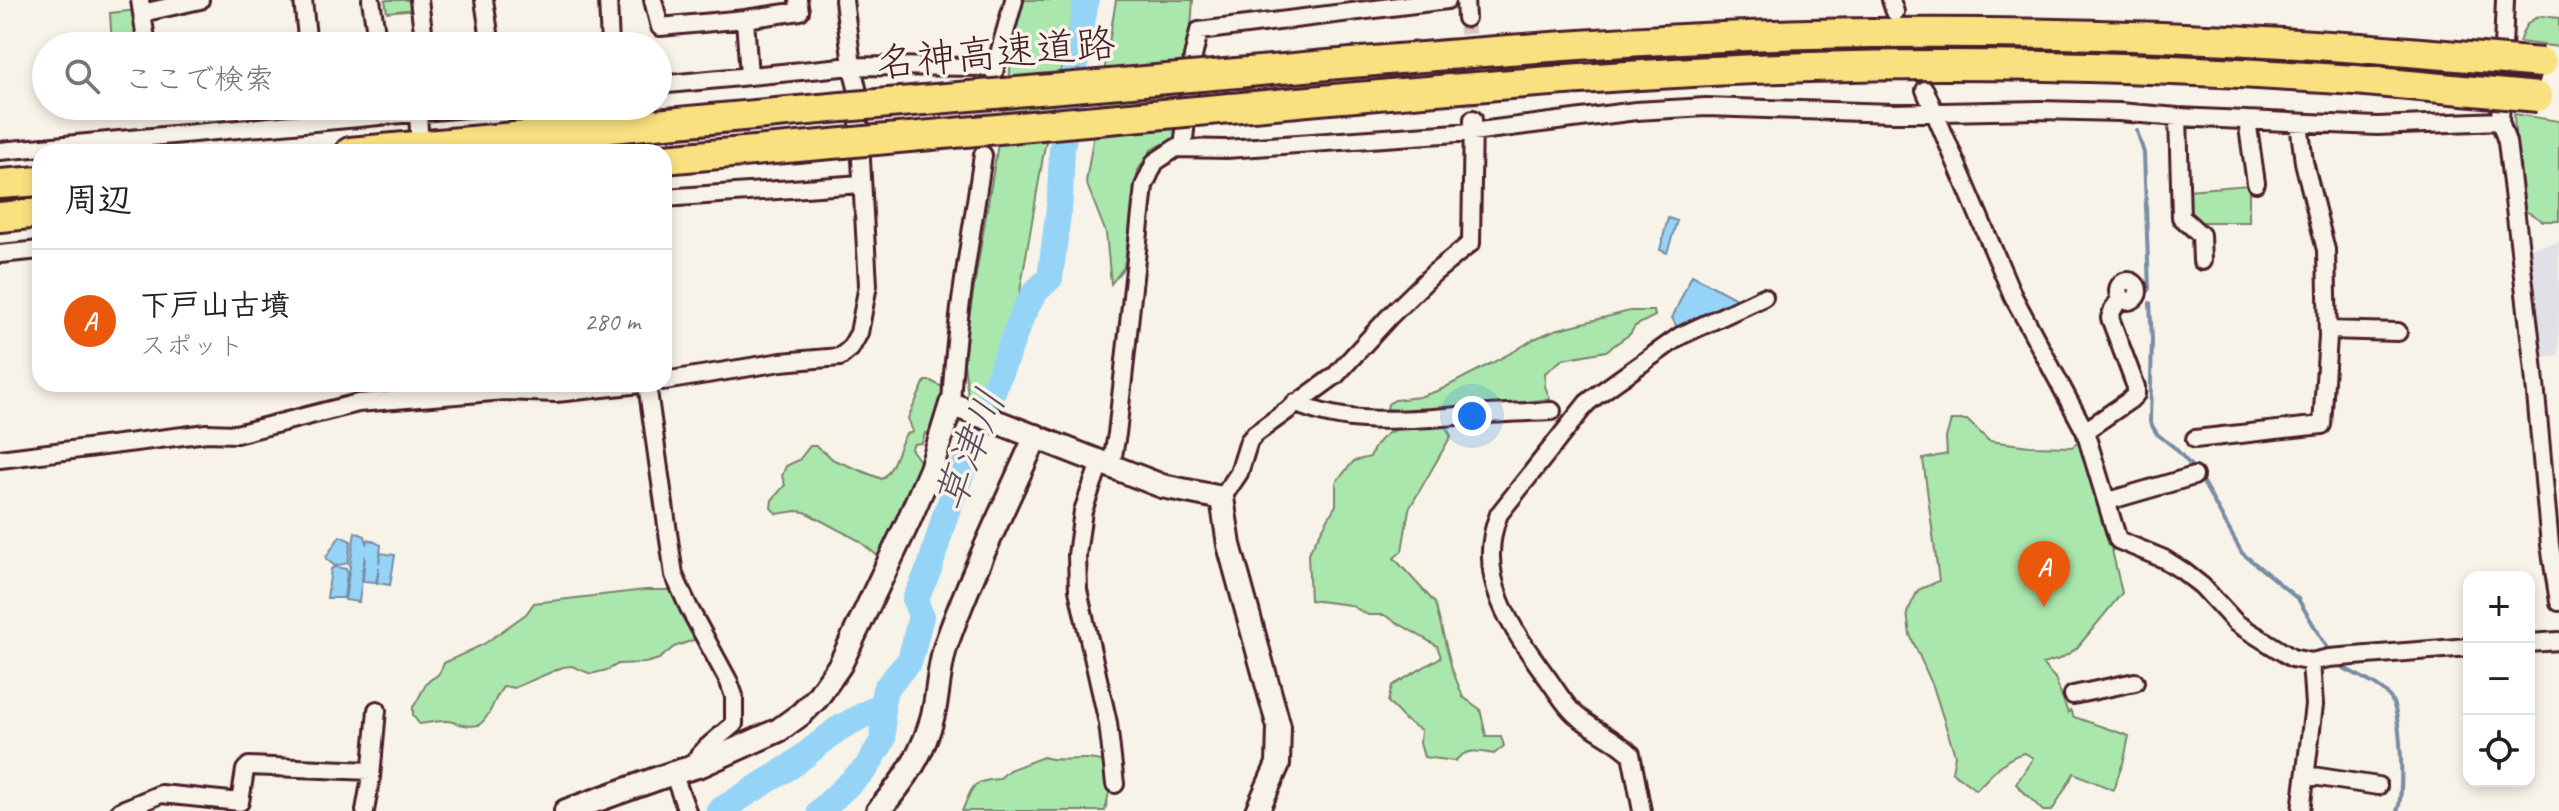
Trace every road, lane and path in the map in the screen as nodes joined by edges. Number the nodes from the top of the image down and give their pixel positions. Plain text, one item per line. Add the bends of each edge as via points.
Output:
1 (200, 0) edge
2 (303, 0) edge
3 (371, 0) edge
4 (419, 0) edge
5 (484, 0) edge
6 (608, 0) edge
7 (653, 0) edge
8 (798, 0) edge
9 (844, 0) edge
10 (1014, 0) edge
11 (1447, 0) edge
12 (1465, 0) edge
13 (2505, 0) edge
14 (141, 7) edge
15 (1466, 18) tunnel mouth
16 (745, 19) junction
17 (145, 32) edge
18 (306, 32) edge
19 (376, 32) edge
20 (423, 32) edge
21 (489, 32) edge
22 (609, 32) edge
23 (2550, 64) edge
24 (852, 66) junction
25 (749, 76) junction
26 (672, 84) edge
27 (1925, 90) dead end
28 (2549, 98) edge
29 (1937, 113) junction
30 (2178, 117) junction
31 (301, 120) edge
32 (418, 120) edge
33 (2247, 120) junction
34 (2500, 121) junction
35 (2299, 123) junction
36 (1472, 126) junction
37 (419, 131) dead end
38 (68, 144) edge
39 (437, 144) edge
40 (32, 148) edge
41 (1183, 148) junction
42 (0, 151) edge
43 (983, 155) dead end
44 (672, 158) edge
45 (32, 182) edge
46 (2256, 183) dead end
47 (0, 184) edge
48 (861, 184) junction
49 (672, 197) edge
50 (32, 214) edge
51 (0, 217) edge
52 (32, 251) edge
53 (0, 254) edge
54 (2202, 261) dead end
55 (1764, 297) dead end
56 (2121, 298) dead end
57 (2328, 330) junction
58 (2398, 332) dead end
59 (672, 380) edge
60 (357, 392) edge
61 (493, 392) edge
62 (530, 392) edge
63 (566, 392) edge
64 (645, 392) edge
65 (358, 403) junction
66 (1295, 403) junction
67 (960, 407) junction
68 (1552, 411) dead end
69 (2085, 431) junction
70 (1038, 438) junction
71 (2195, 439) dead end
72 (0, 459) edge
73 (1100, 463) junction
74 (2194, 476) dead end
75 (1222, 498) junction
76 (2108, 501) junction
77 (2559, 602) edge
78 (2559, 641) edge
79 (2535, 643) edge
80 (2463, 647) edge
81 (2311, 662) junction
82 (2135, 682) dead end
83 (2073, 695) dead end
84 (377, 710) dead end
85 (371, 771) junction
86 (2306, 775) junction
87 (680, 778) junction
88 (1115, 784) dead end
89 (2378, 786) dead end
90 (120, 811) edge
91 (365, 811) edge
92 (566, 811) edge
93 (687, 811) edge
94 (878, 811) edge
95 (1257, 811) edge
96 (1642, 811) edge
97 (2301, 811) edge

1 - 14 street
2 - 18 street
3 - 19 street
4 - 20 street
5 - 21 street
6 - 22 street
7 - 16 street via 660,27
8 - 16 street via 800,11
9 - 24 street
10 - 24 street via 994,70
11 - 41 street via 1199,31
12 - 15 street
13 - 34 street
14 - 17 street
16 - 25 street
23 - 39 highway, 名神高速道路, bridge via 2145,36 1948,32 1697,38 1464,53
24 - 25 street
24 - 48 street
25 - 26 street
27 - 29 street
28 - 44 highway, 名神高速道路, bridge via 2120,67 1814,67 1574,80
29 - 30 street via 2039,110
29 - 36 street via 1706,107
29 - 69 street via 2013,296
30 - 33 street
30 - 54 street via 2181,217 2201,235
31 - 38 street
32 - 37 street
33 - 35 street
33 - 46 street
34 - 35 street
34 - 77 street via 2507,142
35 - 57 street via 2326,250
36 - 41 street via 1226,149
36 - 66 street via 1471,243 1434,273 1336,375
40 - 42 street
41 - 73 street via 1155,162 1144,186 1117,434
43 - 67 street via 954,350
45 - 47 highway
48 - 49 street
48 - 59 street via 868,285 859,333 850,349 840,357
50 - 51 highway
52 - 53 street
55 - 96 street via 1680,336 1587,403 1495,523 1491,578 1503,609 1574,714 1631,754
56 - 69 street via 2110,318 2136,394
57 - 58 street
57 - 71 street via 2322,425
60 - 65 street
61 - 65 street
62 - 63 street
64 - 87 street via 674,575 734,696 734,724
65 - 72 street via 236,434 207,433
66 - 68 street via 1315,412 1401,421
66 - 75 street via 1249,441 1239,473
67 - 70 street
67 - 87 street via 840,665 817,698 779,730
69 - 76 street
70 - 73 street
70 - 94 street via 946,644 925,744 907,777
73 - 75 street via 1162,486
73 - 88 street via 1083,511 1078,590 1108,723
74 - 76 street
75 - 95 street via 1229,545 1279,727 1278,764
76 - 81 street via 2118,540 2164,559 2202,586 2236,623 2292,658
78 - 79 street
80 - 81 street
81 - 86 street via 2314,705
82 - 83 street
84 - 85 street
85 - 90 street via 249,766 240,802 161,794
85 - 91 street
86 - 89 street
86 - 97 street
87 - 92 street
87 - 93 street

